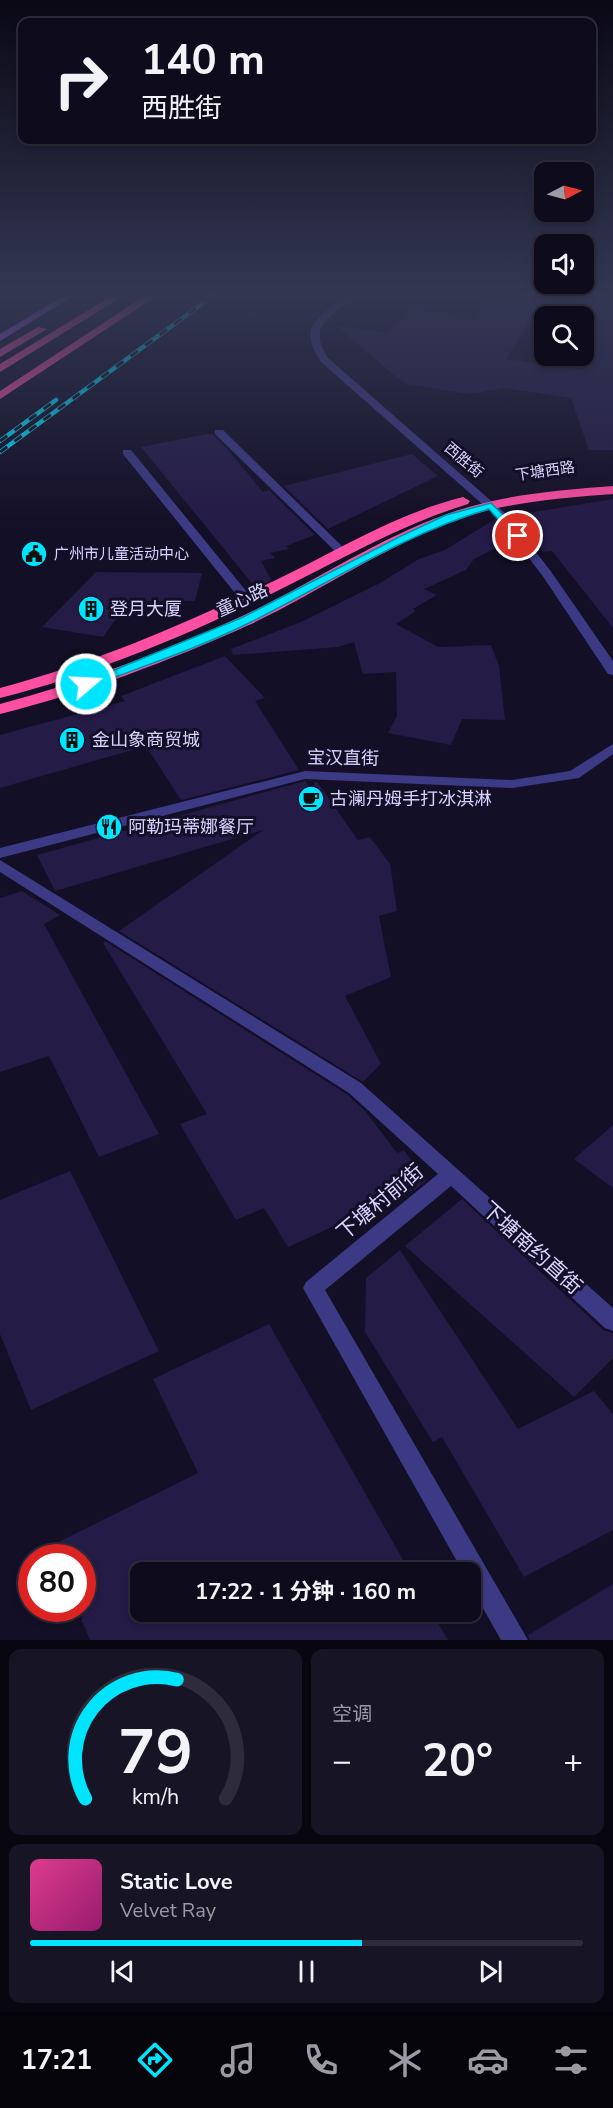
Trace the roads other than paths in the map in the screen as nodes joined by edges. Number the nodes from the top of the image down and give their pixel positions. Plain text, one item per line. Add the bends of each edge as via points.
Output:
1 (16, 372) edge
2 (26, 372) edge
3 (37, 372) edge
4 (337, 372) edge
5 (0, 382) edge
6 (0, 389) edge
7 (0, 396) edge
8 (219, 432) dead end
9 (127, 452) dead end
10 (613, 480) edge
11 (613, 490) edge
12 (486, 501) junction
13 (343, 553) junction
14 (247, 600) junction
15 (613, 671) edge
16 (2, 692) edge
17 (34, 700) junction
18 (0, 709) edge
19 (0, 721) edge
20 (613, 747) edge
21 (0, 854) edge
22 (0, 865) edge
23 (451, 1174) junction
24 (613, 1321) edge
25 (515, 1640) edge

1 - 5 highway
2 - 6 highway
3 - 7 highway
4 - 12 street, 西胜街
8 - 13 street
9 - 14 street
10 - 12 highway, 下塘西路
11 - 12 highway, 下塘西路
12 - 13 highway, 童心路 via 425,513
12 - 15 street, 西胜街 via 546,573
12 - 17 highway, 童心路 via 205,638
13 - 14 highway, 童心路
14 - 16 highway, 童心路 via 145,645
17 - 18 highway, 童心路
17 - 19 highway
20 - 21 street, 宝汉直街 via 574,775 512,784 305,775
22 - 23 street, 下塘村前街 via 355,1088
23 - 24 street, 下塘南约直街
23 - 25 street, 下塘村前街 via 313,1288

